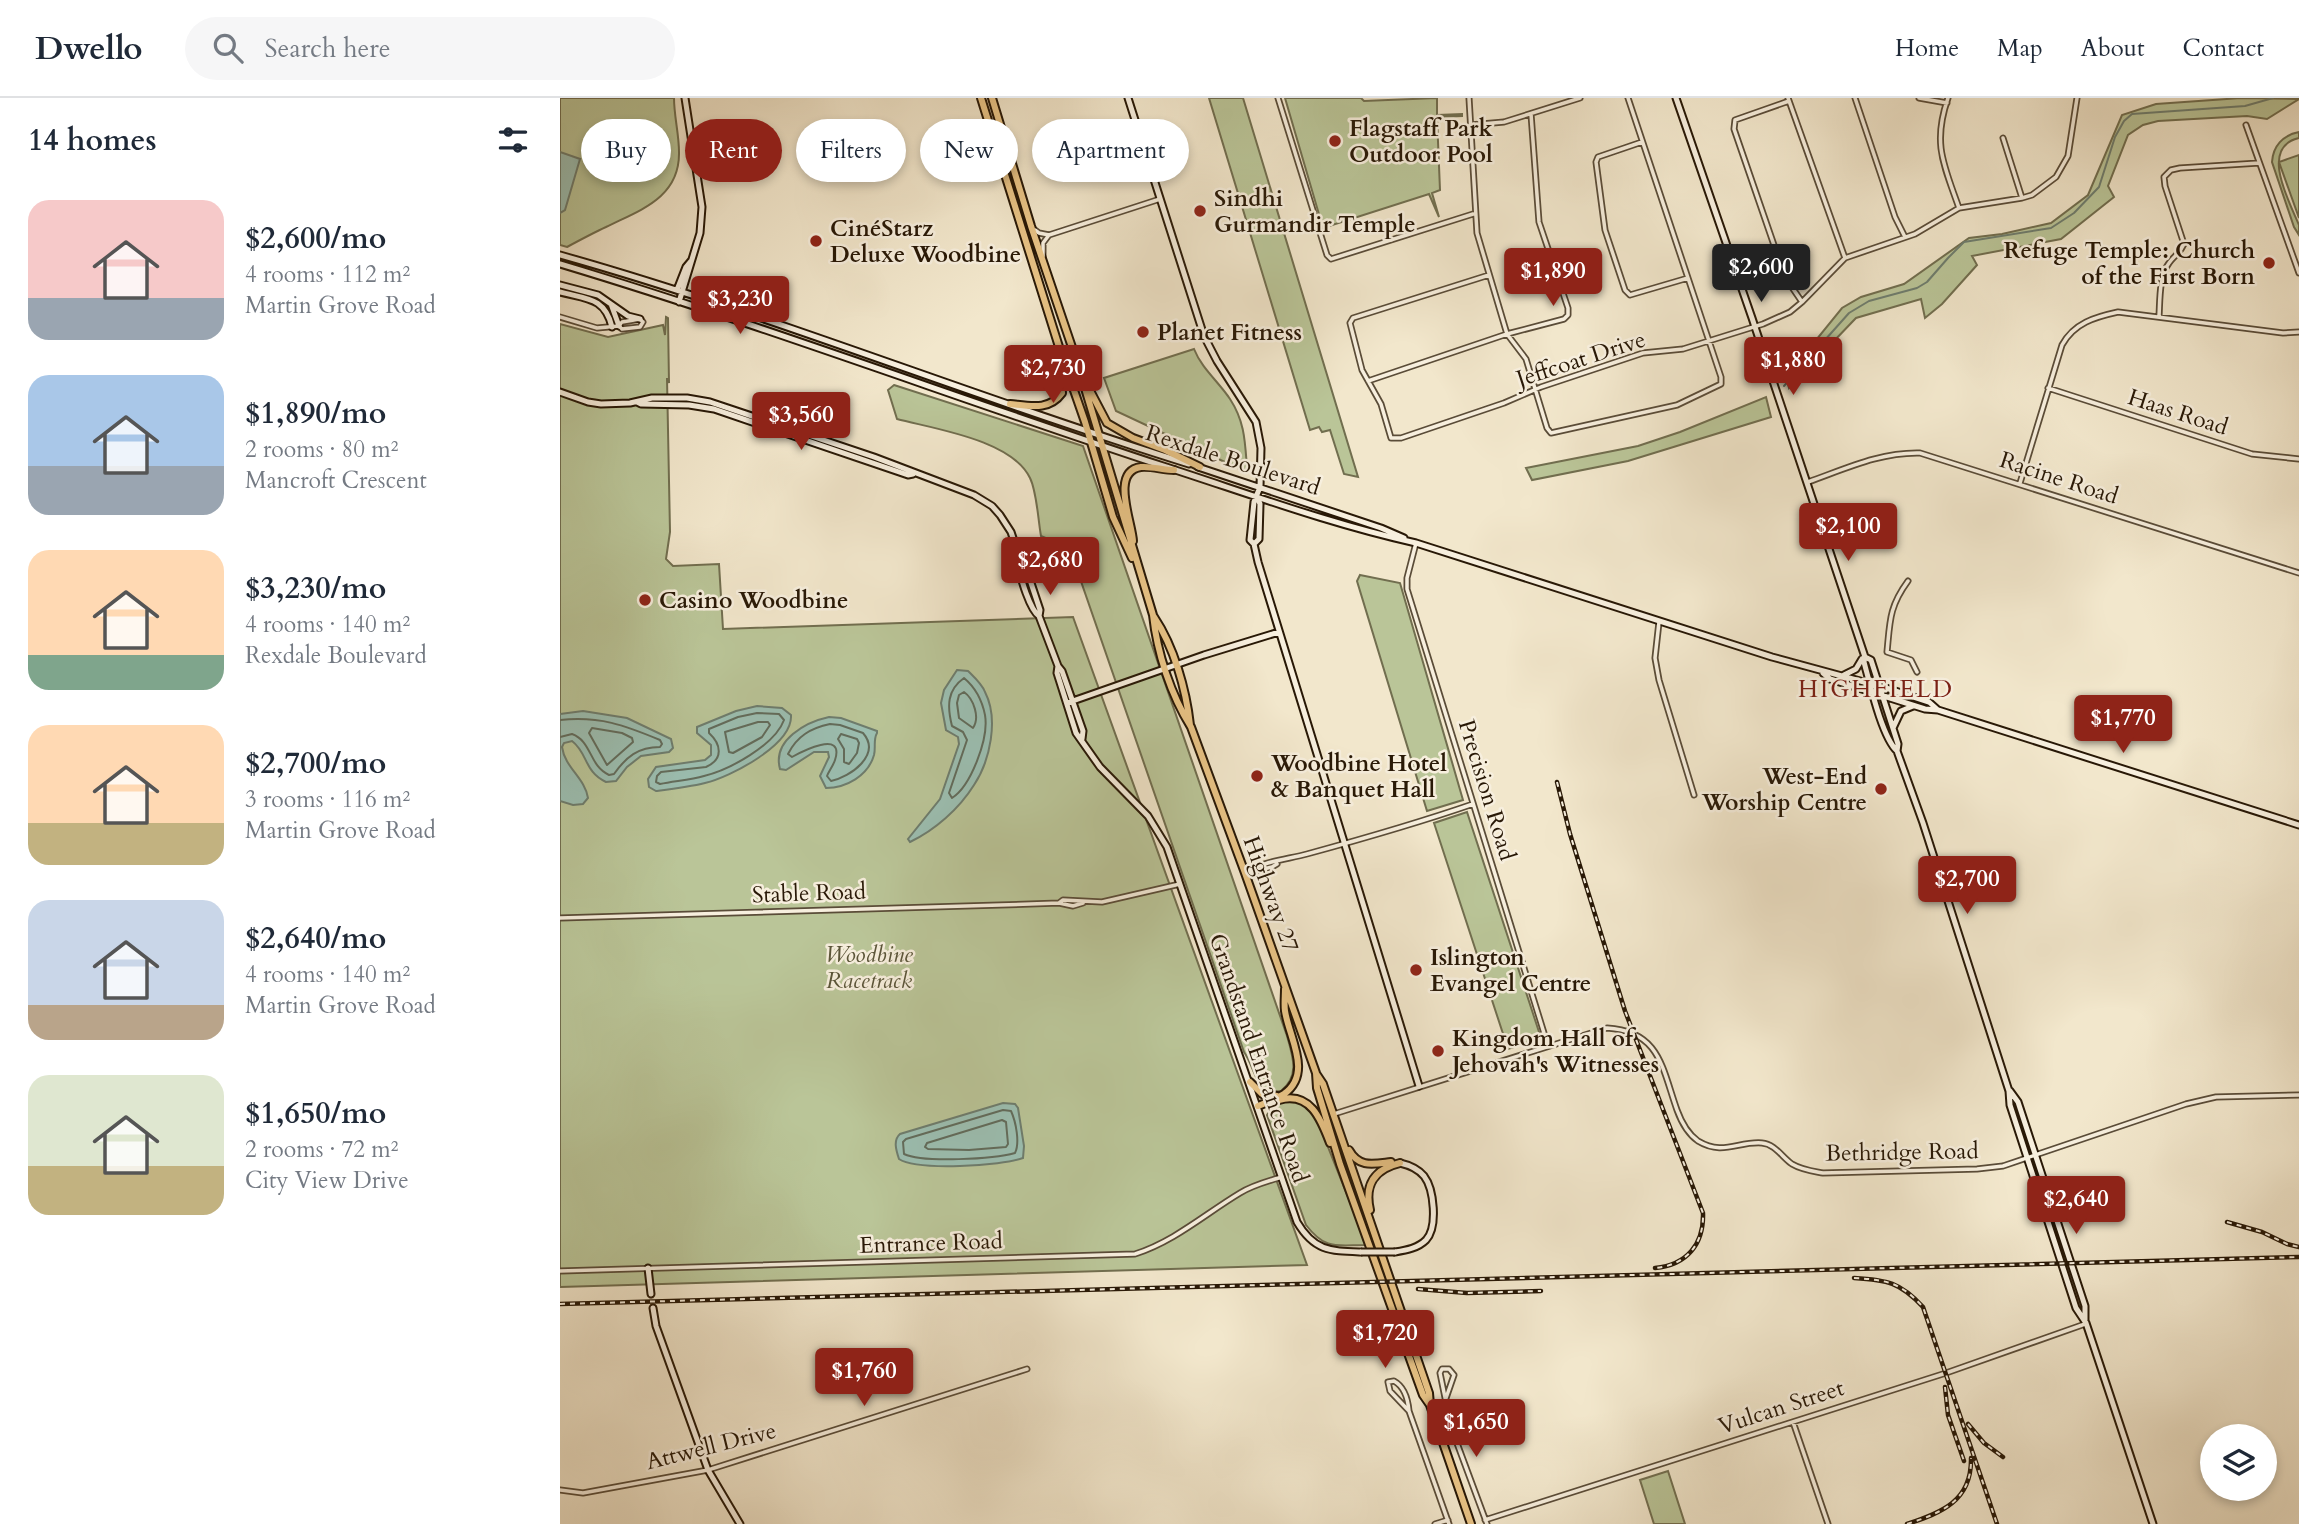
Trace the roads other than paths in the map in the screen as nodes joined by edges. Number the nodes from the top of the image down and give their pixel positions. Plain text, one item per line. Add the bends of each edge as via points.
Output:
1 (685, 98) edge
2 (981, 98) edge
3 (992, 98) edge
4 (1128, 98) edge
5 (1278, 98) edge
6 (1469, 98) edge
7 (1580, 98) edge
8 (1628, 98) edge
9 (1676, 98) edge
10 (1855, 98) edge
11 (1919, 98) edge
12 (2077, 98) edge
13 (1789, 99) edge
14 (1947, 100) edge
15 (1531, 114) junction
16 (1470, 125) junction
17 (2246, 125) dead end
18 (2003, 138) dead end
19 (1643, 142) junction
20 (2259, 163) junction
21 (1162, 198) junction
22 (2022, 198) junction
23 (1959, 208) junction
24 (1474, 214) junction
25 (1031, 226) junction
26 (1049, 235) junction
27 (1905, 237) junction
28 (560, 255) edge
29 (1044, 258) junction
30 (1845, 258) junction
31 (560, 264) edge
32 (604, 267) junction
33 (2299, 273) edge
34 (1489, 275) junction
35 (601, 276) junction
36 (1688, 278) junction
37 (560, 285) edge
38 (680, 291) junction
39 (560, 292) edge
40 (676, 300) junction
41 (1802, 302) junction
42 (611, 304) junction
43 (2158, 316) junction
44 (560, 317) edge
45 (640, 319) joint
46 (1755, 326) junction
47 (615, 327) junction
48 (2299, 332) edge
49 (1507, 334) junction
50 (1709, 341) junction
51 (1060, 350) junction
52 (1078, 365) junction
53 (1367, 382) junction
54 (2048, 388) junction
55 (1535, 390) junction
56 (560, 391) edge
57 (1010, 404) junction
58 (1088, 431) junction
59 (1098, 435) junction
60 (1092, 442) junction
61 (1102, 446) junction
62 (2299, 460) edge
63 (1200, 467) junction
64 (1174, 470) junction
65 (1808, 482) junction
66 (2020, 483) junction
67 (1260, 487) junction
68 (1257, 497) junction
69 (1416, 543) junction
70 (1133, 550) junction
71 (1137, 566) junction
72 (2299, 573) edge
73 (1908, 581) dead end
74 (1153, 615) junction
75 (1659, 622) junction
76 (1279, 632) junction
77 (1865, 655) junction
78 (1175, 665) junction
79 (1166, 668) junction
80 (1822, 672) junction
81 (1917, 672) dead end
82 (1844, 676) junction
83 (1870, 683) junction
84 (1879, 686) junction
85 (1872, 692) junction
86 (1882, 695) junction
87 (1070, 702) junction
88 (1914, 705) junction
89 (1938, 710) junction
90 (1191, 727) junction
91 (1893, 728) junction
92 (1897, 751) junction
93 (1694, 794) dead end
94 (1473, 804) junction
95 (2299, 825) edge
96 (1346, 843) junction
97 (1245, 873) junction
98 (1180, 884) junction
99 (560, 918) edge
100 (1284, 984) junction
101 (1548, 1046) junction
102 (1316, 1073) junction
103 (1250, 1082) junction
104 (1419, 1086) junction
105 (2009, 1091) junction
106 (1282, 1095) junction
107 (2299, 1095) edge
108 (1274, 1099) junction
109 (1258, 1106) junction
110 (1334, 1114) junction
111 (1338, 1126) junction
112 (2035, 1155) junction
113 (2028, 1157) junction
114 (1400, 1163) junction
115 (1340, 1164) junction
116 (1282, 1177) junction
117 (1376, 1239) junction
118 (648, 1268) junction
119 (560, 1271) edge
120 (651, 1294) tunnel mouth
121 (653, 1308) tunnel mouth
122 (2086, 1323) junction
123 (1027, 1369) dead end
124 (1445, 1401) junction
125 (1430, 1405) junction
126 (1409, 1411) junction
127 (1793, 1422) junction
128 (708, 1470) junction
129 (560, 1490) edge
130 (1448, 1522) edge
131 (1486, 1522) edge
132 (2152, 1522) edge
133 (740, 1524) edge
134 (1435, 1524) edge
135 (1471, 1524) edge
136 (1828, 1524) edge
137 (2159, 1524) edge

1 - 38 main road via 702,206 701,229
2 - 51 main road, Highway 27
3 - 25 main road, Highway 27
4 - 21 main road
5 - 24 street via 1331,259
6 - 16 street
7 - 15 street
8 - 19 street
9 - 46 main road
10 - 27 street
11 - 14 street
12 - 22 street, Jeffcoat Drive via 2064,165 2049,184
13 - 30 street
13 - 41 street via 1735,120 1734,129 1786,277
14 - 23 street via 1940,149
15 - 16 street
15 - 49 street via 1539,222 1568,315
16 - 24 street
17 - 20 street
18 - 22 street
19 - 36 street
19 - 36 street via 1596,162 1605,230 1630,295
20 - 33 street
20 - 43 street via 2180,168 2164,177 2184,244 2164,273
21 - 26 street
21 - 67 main road via 1204,336 1256,422
22 - 23 street, Jeffcoat Drive
23 - 27 street, Jeffcoat Drive
24 - 34 street
25 - 26 street
25 - 29 main road, Highway 27
26 - 29 street
27 - 30 street, Jeffcoat Drive
28 - 32 main road, Rexdale Boulevard
29 - 52 main road, Highway 27
30 - 41 street, Jeffcoat Drive
31 - 35 main road, Rexdale Boulevard
32 - 35 main road
32 - 38 main road, Rexdale Boulevard
34 - 49 street
34 - 53 street, Jeffcoat Drive via 1353,318 1349,325
35 - 40 main road, Rexdale Boulevard
36 - 50 street
37 - 42 main road via 598,295
38 - 40 main road
38 - 57 main road, Rexdale Boulevard
39 - 47 main road via 600,303
40 - 60 main road, Rexdale Boulevard
41 - 46 street, Jeffcoat Drive
42 - 45 main road
42 - 47 main road
43 - 48 street
43 - 54 street via 2118,312 2080,324 2062,345
44 - 47 street via 597,328
45 - 47 street via 640,327
46 - 50 street, Jeffcoat Drive
46 - 65 main road
49 - 53 street
49 - 55 street via 1526,359
50 - 55 street, Jeffcoat Drive via 1643,353
50 - 55 street via 1721,384 1677,405 1551,433
51 - 57 main road via 1062,393 1057,400 1046,406
51 - 58 main road, Highway 27
52 - 59 main road, Highway 27
52 - 63 main road via 1107,423
53 - 55 street, Jeffcoat Drive via 1395,439
54 - 62 street, Haas Road via 2252,454
54 - 66 street
56 - 87 main road, Grandstand Entrance Road via 593,404 637,402 714,409 983,500 1007,524 1020,572
57 - 58 main road, Rexdale Boulevard
58 - 59 main road, Rexdale Boulevard
58 - 60 main road, Highway 27
59 - 61 main road, Highway 27
59 - 63 main road, Rexdale Boulevard
60 - 61 main road, Rexdale Boulevard
60 - 71 main road, Highway 27 via 1113,517
61 - 64 main road, Rexdale Boulevard
61 - 70 main road, Highway 27
63 - 67 main road, Rexdale Boulevard
64 - 68 main road, Rexdale Boulevard
64 - 70 main road via 1139,467 1125,480
65 - 66 street, Racine Road via 1880,457 1920,453
65 - 77 main road
66 - 72 street, Racine Road
67 - 68 main road
67 - 69 main road, Rexdale Boulevard
68 - 69 main road, Rexdale Boulevard
68 - 76 main road via 1250,540
69 - 75 main road, Rexdale Boulevard
69 - 94 street, Precision Road via 1407,589
70 - 71 main road, Highway 27
71 - 74 main road, Highway 27
73 - 81 street via 1895,598 1887,652 1911,660
74 - 78 main road, Highway 27 via 1165,633
74 - 79 main road, Highway 27
75 - 80 main road, Rexdale Boulevard
75 - 93 street via 1655,658 1659,680
76 - 78 main road
76 - 96 main road
77 - 82 main road via 1856,669
77 - 83 main road
77 - 84 main road
78 - 79 main road
78 - 90 main road, Highway 27
79 - 87 main road
79 - 90 main road, Highway 27 via 1179,708
80 - 82 main road, Rexdale Boulevard
80 - 85 main road, Rexdale Boulevard
82 - 83 main road, Rexdale Boulevard
83 - 84 main road, Rexdale Boulevard
83 - 85 main road
84 - 86 main road
84 - 89 main road, Rexdale Boulevard via 1929,702
85 - 86 main road, Rexdale Boulevard
85 - 92 main road via 1890,745
86 - 88 main road, Rexdale Boulevard
86 - 91 main road
87 - 98 main road, Grandstand Entrance Road via 1076,733 1100,768 1157,828
88 - 89 main road, Rexdale Boulevard
88 - 91 main road via 1901,711
89 - 95 main road, Rexdale Boulevard
90 - 97 main road, Highway 27
91 - 92 main road
92 - 105 main road
94 - 96 street
94 - 101 street, Precision Road
96 - 97 street
96 - 104 main road
97 - 100 main road, Highway 27
98 - 99 street, Stable Road via 1102,902
98 - 103 main road, Grandstand Entrance Road
100 - 102 main road, Highway 27
100 - 106 main road via 1284,1011 1298,1065 1295,1082
101 - 104 street, Bethridge Road
101 - 113 street, Bethridge Road via 1607,1028 1626,1029 1656,1051 1684,1126 1697,1140 1729,1148 1763,1143 1806,1170 1977,1169
102 - 110 main road, Highway 27
102 - 115 main road, Highway 27
103 - 106 main road via 1266,1096
103 - 109 main road, Grandstand Entrance Road
104 - 110 street, Bethridge Road
105 - 112 main road via 2018,1102
105 - 113 main road
106 - 108 main road
107 - 112 street, Bethridge Road via 2216,1097
108 - 109 main road
108 - 115 main road via 1292,1097 1308,1103
109 - 116 main road, Grandstand Entrance Road
110 - 111 main road, Highway 27
111 - 114 main road via 1357,1160 1367,1165
111 - 117 main road, Highway 27
112 - 113 street, Bethridge Road
112 - 122 main road via 2085,1306
113 - 122 main road via 2076,1308
114 - 116 main road, Grandstand Entrance Road, bridge via 1424,1176 1434,1222 1419,1246 1395,1252 1325,1250 1315,1244 1297,1222
114 - 117 main road via 1382,1168 1369,1190
115 - 125 main road, Highway 27
116 - 118 street, Entrance Road via 1241,1193 1157,1247 1135,1254
117 - 125 main road, Highway 27
118 - 119 street, Entrance Road
118 - 120 main road
121 - 128 main road
122 - 127 street, Vulcan Street
122 - 132 main road
123 - 128 street, Attwell Drive
124 - 124 street via 1454,1375 1449,1369 1440,1373
124 - 131 street
125 - 135 main road, Highway 27
126 - 126 street via 1400,1385 1388,1382 1390,1391
126 - 130 street
127 - 131 street, Vulcan Street
127 - 136 street
128 - 129 street, Attwell Drive via 583,1493
128 - 133 main road
130 - 134 street
132 - 137 main road

